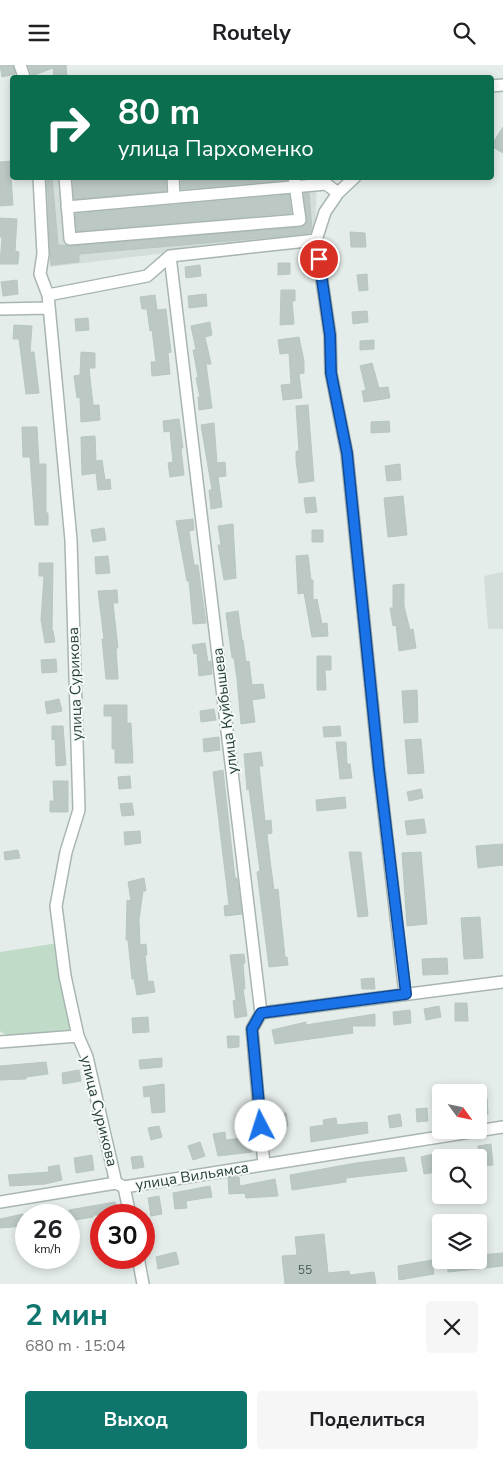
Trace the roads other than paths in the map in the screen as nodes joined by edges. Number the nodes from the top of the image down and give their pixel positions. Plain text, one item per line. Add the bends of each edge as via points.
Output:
1 (39, 180) edge
2 (65, 180) edge
3 (173, 180) edge
4 (352, 180) edge
5 (295, 182) edge
6 (338, 193) junction
7 (174, 197) junction
8 (67, 207) junction
9 (316, 240) junction
10 (170, 255) junction
11 (48, 295) junction
12 (49, 308) junction
13 (0, 309) edge
14 (503, 972) edge
15 (503, 978) edge
16 (503, 982) edge
17 (406, 994) junction
18 (261, 1013) junction
19 (78, 1037) junction
20 (0, 1042) edge
21 (503, 1127) edge
22 (264, 1165) junction
23 (120, 1185) junction
24 (0, 1202) edge
25 (126, 1204) edge
26 (140, 1269) edge
27 (143, 1284) edge

1 - 11 street, улица Сурикова via 43,254 40,274
2 - 8 street
3 - 7 street
4 - 6 street
5 - 6 street via 326,184
5 - 7 street
5 - 8 street via 300,220 70,239
6 - 9 street via 325,212
7 - 8 street
9 - 10 street
9 - 17 street via 330,335 331,373 347,453
10 - 11 street via 147,276
10 - 18 street, улица Куйбышева
11 - 12 street, улица Сурикова
12 - 13 street
12 - 19 street, улица Сурикова via 71,540 79,810 66,852 56,906 65,976
14 - 15 street
16 - 17 street
17 - 18 street
18 - 22 street, улица Куйбышева via 252,1029
19 - 20 street
19 - 23 street, улица Сурикова via 87,1057
21 - 22 street, улица Вильямса
22 - 23 street, улица Вильямса
23 - 24 street, улица Вильямса
23 - 25 street, улица Сурикова
26 - 27 street

